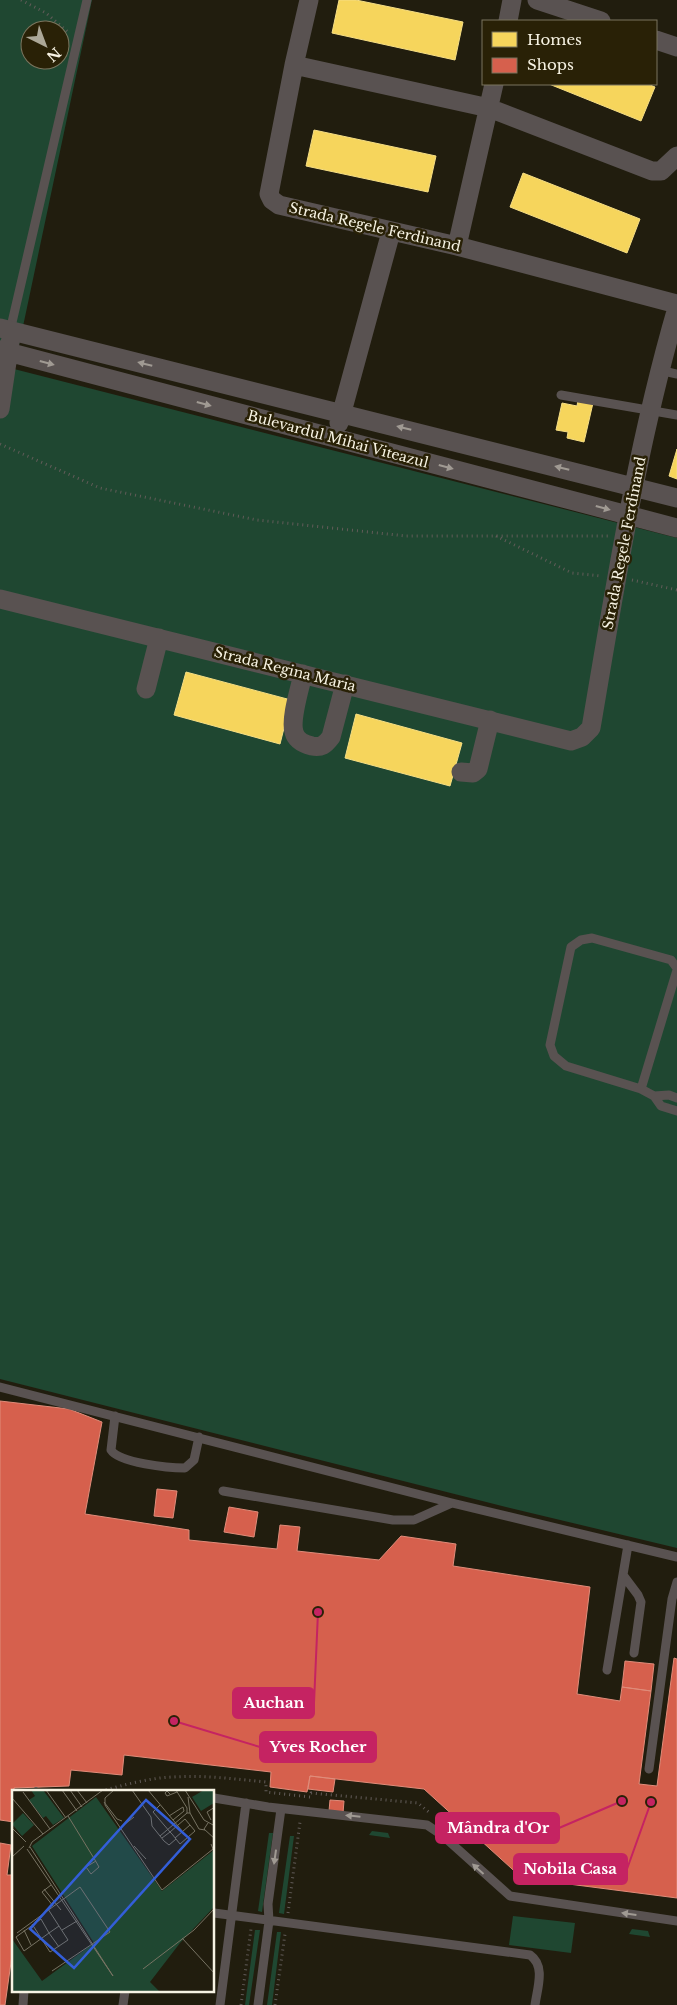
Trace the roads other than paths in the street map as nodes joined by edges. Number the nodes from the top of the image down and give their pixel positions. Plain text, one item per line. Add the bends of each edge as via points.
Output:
1 (87, 0) edge
2 (309, 0) edge
3 (512, 0) edge
4 (537, 0) edge
5 (508, 20) edge
6 (598, 20) edge
7 (657, 40) edge
8 (677, 47) edge
9 (294, 64) junction
10 (494, 85) edge
11 (489, 108) junction
12 (677, 156) edge
13 (391, 232) junction
14 (457, 246) junction
15 (677, 306) edge
16 (5, 330) edge
17 (5, 352) edge
18 (668, 372) edge
19 (561, 395) dead end
20 (0, 409) edge
21 (650, 410) junction
22 (342, 412) junction
23 (677, 415) edge
24 (334, 438) junction
25 (634, 486) junction
26 (677, 498) edge
27 (628, 515) junction
28 (677, 528) edge
29 (0, 599) edge
30 (159, 638) junction
31 (303, 674) junction
32 (346, 684) junction
33 (146, 689) dead end
34 (490, 720) junction
35 (571, 740) joint
36 (461, 772) dead end
37 (677, 969) edge
38 (641, 1089) junction
39 (654, 1096) junction
40 (677, 1098) edge
41 (677, 1111) edge
42 (0, 1387) edge
43 (115, 1416) junction
44 (199, 1437) junction
45 (223, 1491) dead end
46 (452, 1503) junction
47 (628, 1545) junction
48 (677, 1557) edge
49 (623, 1575) junction
50 (677, 1582) edge
51 (634, 1654) dead end
52 (607, 1670) dead end
53 (649, 1769) dead end
54 (215, 1798) edge
55 (246, 1803) junction
56 (282, 1809) junction
57 (215, 1913) edge
58 (233, 1915) junction
59 (269, 1921) junction
60 (677, 1921) edge
61 (24, 1992) edge
62 (125, 1992) edge
63 (23, 2005) edge
64 (123, 2005) edge
65 (220, 2005) edge
66 (258, 2005) edge
67 (535, 2005) edge

1 - 16 lane
2 - 9 street, Strada Regele Ferdinand
3 - 5 street
4 - 6 street
7 - 8 street
9 - 11 street
9 - 13 street, Strada Regele Ferdinand via 268,194 279,205
10 - 11 street
11 - 12 street via 652,171 661,171
11 - 14 street
13 - 14 street, Strada Regele Ferdinand
13 - 22 street
14 - 15 street, Strada Regele Ferdinand
15 - 18 street, Strada Regele Ferdinand
16 - 17 street
22 -> 16 street, Bulevardul Mihai Viteazul
17 - 20 street
17 -> 24 street, Bulevardul Mihai Viteazul
18 - 21 street, Strada Regele Ferdinand
19 - 21 lane
21 - 23 lane
21 - 25 street, Strada Regele Ferdinand
22 - 24 street
25 -> 22 street, Bulevardul Mihai Viteazul
24 -> 27 street, Bulevardul Mihai Viteazul
25 - 26 street, Bulevardul Mihai Viteazul
25 - 27 street, Strada Regele Ferdinand
27 - 28 street, Bulevardul Mihai Viteazul
27 - 35 street, Strada Regele Ferdinand via 591,728 582,737
29 - 30 street, Strada Regina Maria
30 - 31 street, Strada Regina Maria
30 - 33 street
31 - 32 street, Strada Regina Maria
31 - 32 street via 294,732 298,741 319,748 331,737
32 - 34 street, Strada Regina Maria
34 - 35 street, Strada Regina Maria
34 - 36 street via 478,769 473,774
37 - 38 lane
37 - 38 lane via 671,960 592,938 581,940 571,948 550,1045 554,1056 566,1066
38 - 39 lane
39 - 40 lane
39 - 41 lane via 661,1106
42 - 43 lane
43 - 44 lane
43 - 44 lane via 111,1450 121,1458 168,1468 185,1468 194,1460
44 - 46 lane
45 - 46 lane via 393,1520 414,1520
46 - 47 lane
47 - 48 lane
47 - 49 lane
49 - 51 lane via 641,1602
49 - 52 lane
50 - 53 lane
54 - 55 lane
55 - 56 lane
55 - 58 lane
56 -> 59 lane via 268,1904
60 -> 56 lane via 510,1896 427,1825
57 - 58 lane
58 - 59 lane
58 - 65 lane
59 - 66 lane
59 - 67 lane via 530,1955 536,1959 540,1971
61 - 63 lane
62 - 64 lane

